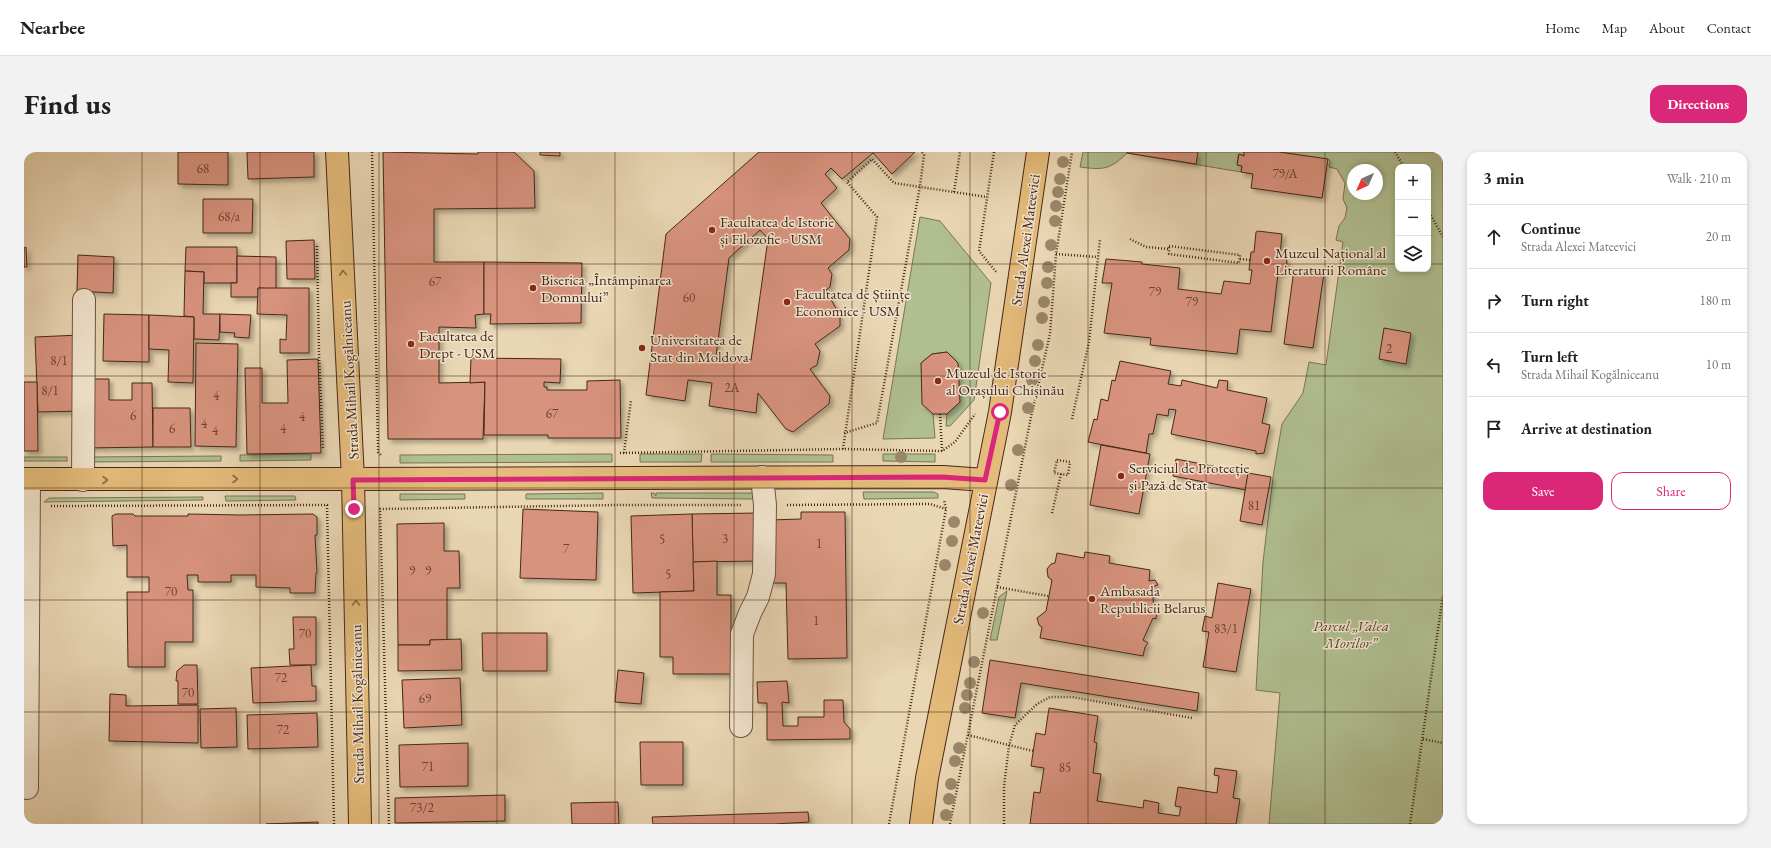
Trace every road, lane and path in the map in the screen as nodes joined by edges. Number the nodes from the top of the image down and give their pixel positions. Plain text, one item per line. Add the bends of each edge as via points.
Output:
1 (338, 152) edge
2 (372, 152) edge
3 (922, 152) edge
4 (960, 152) edge
5 (994, 152) edge
6 (1038, 152) edge
7 (1072, 152) edge
8 (1395, 152) edge
9 (1402, 164) edge
10 (920, 186) junction
11 (954, 192) junction
12 (987, 196) junction
13 (1431, 215) edge
14 (1443, 237) edge
15 (1100, 239) dead end
16 (1130, 239) dead end
17 (317, 245) dead end
18 (1169, 249) junction
19 (1056, 254) junction
20 (1098, 257) junction
21 (1240, 259) junction
22 (1250, 260) dead end
23 (997, 273) dead end
24 (84, 300) dead end
25 (631, 400) dead end
26 (977, 410) dead end
27 (940, 414) dead end
28 (1072, 419) dead end
29 (844, 433) junction
30 (324, 448) dead end
31 (842, 449) junction
32 (942, 451) junction
33 (616, 453) dead end
34 (624, 453) junction
35 (387, 460) dead end
36 (1061, 474) junction
37 (762, 477) junction
38 (26, 478) edge
39 (83, 480) junction
40 (353, 480) junction
41 (985, 480) junction
42 (943, 495) dead end
43 (765, 505) junction
44 (29, 506) junction
45 (946, 509) junction
46 (1052, 512) dead end
47 (997, 587) junction
48 (1443, 595) edge
49 (1048, 596) dead end
50 (26, 699) edge
51 (1192, 718) dead end
52 (741, 726) dead end
53 (968, 735) junction
54 (1423, 739) junction
55 (1443, 743) edge
56 (1009, 746) junction
57 (1033, 751) dead end
58 (27, 788) dead end
59 (334, 824) edge
60 (360, 824) edge
61 (389, 824) edge
62 (889, 824) edge
63 (921, 824) edge
64 (950, 824) edge
65 (1004, 824) edge
66 (1410, 824) edge

40 -> 1 main road, Strada Mihail Kogălniceanu
2 - 35 path via 378,452
3 - 10 path via 924,155
4 - 11 path
5 - 12 path
6 - 41 main road, Strada Alexei Mateevici via 1000,412
7 - 19 path
8 - 9 path
10 - 11 path
10 - 29 path via 877,423
10 - 29 path via 894,183 872,159 847,182 877,217
11 - 12 path
12 - 23 path via 979,251
13 - 14 path
15 - 20 path
16 - 18 path via 1146,247
17 - 30 path via 318,354
18 - 21 path via 1169,246 1240,255
18 - 21 path via 1169,254 1239,263
19 - 20 path
19 - 47 path via 1050,334
20 - 28 path via 1089,342
21 - 22 path
24 - 39 street
25 - 34 path
26 - 32 path via 955,442
27 - 32 path
29 - 31 path
31 - 32 path
31 - 34 path
33 - 34 path
36 - 36 path via 1068,475 1070,462 1057,460 1054,472
36 - 46 path
37 - 40 main road
37 - 41 main road via 942,477
37 - 43 street
38 - 39 main road
38 - 44 street
39 -> 40 main road
60 -> 40 main road, Strada Mihail Kogălniceanu
41 - 63 main road, Strada Alexei Mateevici via 927,778
42 - 45 path
43 - 45 path via 930,504
43 - 52 street via 764,574 758,597 742,634
43 - 61 path via 380,509
44 - 50 street
44 - 59 path via 327,505
45 - 62 path
47 - 49 path
47 - 53 path
48 - 54 path
50 - 58 street
51 - 56 path via 1072,697 1050,697 1037,704 1015,724
53 - 56 path
53 - 64 path
54 - 55 path
54 - 66 path
56 - 57 path
56 - 65 path via 1004,786

